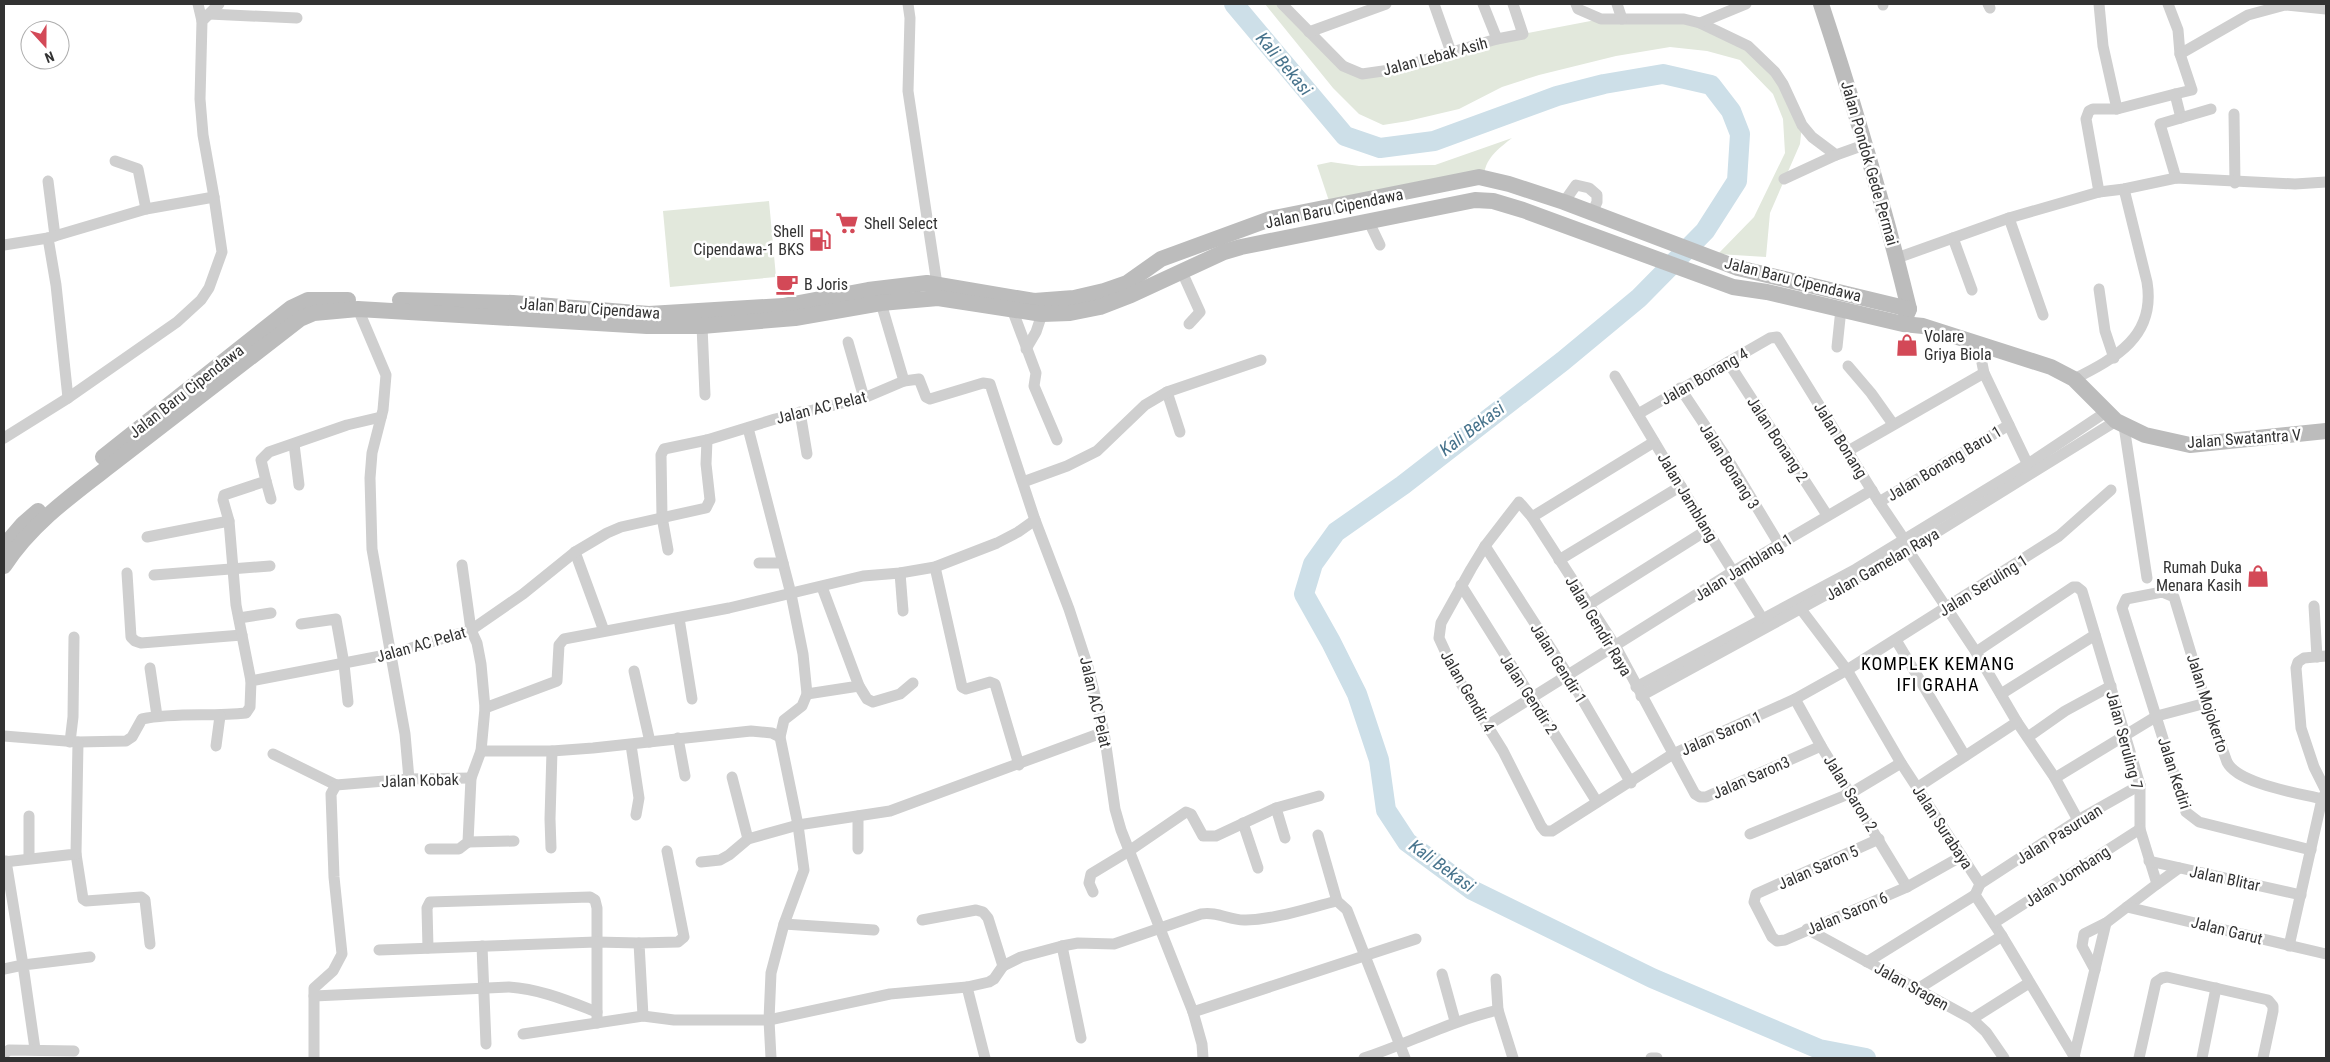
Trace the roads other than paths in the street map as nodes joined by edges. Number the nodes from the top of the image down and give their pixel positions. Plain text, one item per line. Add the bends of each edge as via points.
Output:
1 (198, 4) edge
2 (219, 4) edge
3 (908, 4) edge
4 (1282, 4) edge
5 (1386, 4) edge
6 (1434, 4) edge
7 (1483, 4) edge
8 (1513, 4) edge
9 (1576, 4) edge
10 (1617, 4) edge
11 (1746, 4) edge
12 (1821, 4) edge
13 (2099, 4) edge
14 (2168, 4) edge
15 (2247, 9) edge
16 (2326, 9) edge
17 (206, 18) junction
18 (297, 18) dead end
19 (1622, 18) junction
20 (1700, 23) junction
21 (1309, 32) junction
22 (1497, 39) junction
23 (1451, 52) junction
24 (2180, 54) junction
25 (2175, 94) junction
26 (2117, 108) junction
27 (2211, 109) dead end
28 (2234, 114) dead end
29 (2181, 118) junction
30 (1864, 145) junction
31 (1836, 155) junction
32 (115, 161) dead end
33 (2176, 178) junction
34 (1784, 179) dead end
35 (48, 181) dead end
36 (2326, 182) edge
37 (2235, 183) junction
38 (2124, 189) junction
39 (2099, 192) junction
40 (214, 197) junction
41 (1331, 208) junction
42 (146, 209) junction
43 (2009, 218) junction
44 (1369, 222) junction
45 (1336, 229) junction
46 (52, 237) junction
47 (1953, 238) junction
48 (4, 245) edge
49 (1380, 245) dead end
50 (1897, 258) junction
51 (1182, 272) junction
52 (1771, 275) junction
53 (2099, 289) dead end
54 (1972, 290) dead end
55 (938, 291) junction
56 (1767, 292) junction
57 (882, 303) junction
58 (358, 309) junction
59 (1012, 309) junction
60 (1842, 309) junction
61 (1042, 314) junction
62 (2043, 315) dead end
63 (1906, 316) junction
64 (712, 320) junction
65 (1190, 324) dead end
66 (1770, 338) joint
67 (848, 342) dead end
68 (1836, 347) dead end
69 (1026, 349) junction
70 (2114, 358) junction
71 (1261, 360) dead end
72 (1728, 362) junction
73 (1848, 366) dead end
74 (1615, 376) dead end
75 (2074, 379) junction
76 (904, 381) junction
77 (201, 386) junction
78 (1680, 388) junction
79 (1167, 392) junction
80 (705, 396) dead end
81 (68, 398) junction
82 (864, 398) junction
83 (800, 412) junction
84 (1638, 414) junction
85 (381, 417) junction
86 (2115, 419) junction
87 (1893, 424) junction
88 (2009, 424) junction
89 (748, 428) junction
90 (2326, 431) edge
91 (1180, 432) dead end
92 (4, 438) edge
93 (707, 440) junction
94 (1057, 440) dead end
95 (1654, 442) junction
96 (294, 444) junction
97 (1848, 451) junction
98 (807, 454) dead end
99 (2030, 468) junction
100 (266, 480) junction
101 (1023, 482) junction
102 (299, 485) dead end
103 (1681, 486) junction
104 (1872, 490) junction
105 (2111, 490) dead end
106 (62, 497) junction
107 (271, 499) dead end
108 (1519, 502) joint
109 (1879, 502) junction
110 (1827, 515) junction
111 (662, 517) junction
112 (1532, 517) junction
113 (1035, 520) junction
114 (229, 522) junction
115 (1706, 530) junction
116 (146, 537) dead end
117 (1904, 539) junction
118 (1779, 544) junction
119 (4, 546) edge
120 (1484, 546) junction
121 (668, 550) dead end
122 (1908, 550) junction
123 (575, 552) junction
124 (1559, 560) junction
125 (759, 563) dead end
126 (783, 563) junction
127 (462, 565) dead end
128 (4, 566) edge
129 (270, 566) dead end
130 (936, 567) junction
131 (234, 568) junction
132 (1734, 571) junction
133 (128, 573) dead end
134 (900, 574) junction
135 (154, 575) dead end
136 (2147, 578) dead end
137 (1461, 585) junction
138 (822, 587) junction
139 (792, 594) junction
140 (1588, 605) junction
141 (1797, 605) junction
142 (2314, 606) dead end
143 (1946, 608) junction
144 (2122, 608) joint
145 (903, 611) dead end
146 (271, 613) dead end
147 (238, 618) junction
148 (679, 618) junction
149 (1770, 618) junction
150 (301, 624) dead end
151 (471, 630) junction
152 (604, 632) junction
153 (242, 635) junction
154 (2095, 635) junction
155 (74, 637) dead end
156 (1896, 640) junction
157 (1616, 647) junction
158 (1976, 652) junction
159 (391, 654) junction
160 (2322, 657) edge
161 (344, 664) junction
162 (150, 668) dead end
163 (1848, 670) junction
164 (634, 671) dead end
165 (1568, 675) junction
166 (251, 681) junction
167 (913, 683) dead end
168 (859, 686) junction
169 (2111, 686) junction
170 (1638, 691) junction
171 (807, 694) junction
172 (2001, 694) junction
173 (1531, 697) junction
174 (692, 699) dead end
175 (1795, 700) junction
176 (348, 702) dead end
177 (2206, 703) junction
178 (485, 708) junction
179 (157, 716) junction
180 (220, 716) junction
181 (2157, 716) junction
182 (2017, 722) junction
183 (1488, 725) junction
184 (1104, 732) junction
185 (2125, 735) junction
186 (4, 736) edge
187 (780, 737) junction
188 (2028, 737) junction
189 (678, 738) junction
190 (74, 742) junction
191 (650, 742) junction
192 (631, 745) junction
193 (216, 746) dead end
194 (1821, 746) junction
195 (481, 751) junction
196 (552, 751) junction
197 (273, 754) dead end
198 (1673, 754) junction
199 (1965, 756) junction
200 (1901, 763) junction
201 (1019, 765) junction
202 (685, 776) dead end
203 (732, 777) dead end
204 (471, 778) junction
205 (2055, 778) junction
206 (409, 779) junction
207 (1630, 782) junction
208 (336, 785) junction
209 (2140, 785) junction
210 (1918, 787) junction
211 (1851, 793) junction
212 (2325, 794) edge
213 (1319, 796) dead end
214 (1597, 802) junction
215 (1276, 808) junction
216 (636, 815) dead end
217 (29, 816) dead end
218 (858, 816) junction
219 (2078, 820) junction
220 (1243, 823) junction
221 (798, 825) junction
222 (2140, 830) junction
223 (1318, 834) dead end
224 (1750, 834) dead end
225 (1285, 838) dead end
226 (748, 839) junction
227 (1879, 840) junction
228 (514, 841) dead end
229 (468, 842) junction
230 (551, 848) dead end
231 (430, 849) dead end
232 (858, 849) dead end
233 (2311, 850) junction
234 (667, 851) dead end
235 (1129, 851) junction
236 (76, 854) junction
237 (1962, 856) junction
238 (29, 858) junction
239 (2149, 861) junction
240 (5, 862) edge
241 (701, 862) dead end
242 (1258, 868) dead end
243 (2179, 868) junction
244 (1980, 884) junction
245 (2157, 884) junction
246 (1907, 887) junction
247 (1093, 892) dead end
248 (1756, 894) joint
249 (1975, 895) junction
250 (2301, 895) junction
251 (1337, 901) junction
252 (2127, 906) junction
253 (8, 912) edge
254 (922, 920) dead end
255 (1994, 923) junction
256 (2106, 923) junction
257 (784, 924) junction
258 (1807, 929) junction
259 (874, 930) dead end
260 (1161, 930) junction
261 (2002, 936) junction
262 (1416, 939) dead end
263 (596, 942) junction
264 (639, 943) junction
265 (150, 944) dead end
266 (482, 946) junction
267 (1062, 946) junction
268 (2290, 946) junction
269 (428, 948) junction
270 (379, 950) dead end
271 (2326, 954) edge
272 (1363, 955) junction
273 (90, 957) dead end
274 (1867, 962) junction
275 (23, 965) junction
276 (1003, 966) junction
277 (4, 969) edge
278 (2095, 970) junction
279 (1442, 974) dead end
280 (1496, 979) dead end
281 (2029, 983) junction
282 (967, 987) junction
283 (2216, 988) junction
284 (484, 989) junction
285 (1916, 990) junction
286 (314, 996) junction
287 (1498, 1010) junction
288 (1193, 1012) junction
289 (643, 1016) junction
290 (597, 1017) junction
291 (1972, 1019) junction
292 (769, 1020) junction
293 (1456, 1021) junction
294 (523, 1034) dead end
295 (1081, 1038) dead end
296 (486, 1044) dead end
297 (1400, 1046) junction
298 (35, 1049) junction
299 (74, 1051) dead end
300 (4, 1054) edge
301 (314, 1058) edge
302 (771, 1058) edge
303 (985, 1058) edge
304 (1203, 1058) edge
305 (1364, 1058) edge
306 (1404, 1058) edge
307 (1513, 1058) edge
308 (1651, 1058) edge
309 (1657, 1058) edge
310 (2004, 1058) edge
311 (2074, 1058) edge
312 (2139, 1058) edge
313 (2202, 1058) edge
314 (2264, 1058) edge

1 - 17 street
2 - 17 street
3 - 55 street via 908,91
4 - 21 street, Jalan Lebak Asih
5 - 21 street
6 - 23 street
7 - 22 street, Jalan Lebak Asih
8 - 22 street, Jalan Lebak Asih via 1523,34
9 - 19 street via 1578,9 1601,19
10 - 19 street
11 - 20 street
12 - 30 main road, Jalan Pondok Gede Permai
13 - 26 street via 2106,62
14 - 24 street via 2178,30
15 - 16 street via 2285,5
15 - 24 street
17 - 18 street
17 - 40 street via 200,99 202,135
19 - 20 street via 1684,19
20 - 31 street via 1748,46 1775,72 1802,125
21 - 23 street, Jalan Lebak Asih via 1343,66 1362,74 1390,70
22 - 23 street, Jalan Lebak Asih
24 - 25 street via 2192,90
25 - 26 street
25 - 29 street
26 - 39 street via 2093,109 2086,114
27 - 29 street
28 - 37 street
29 - 33 street via 2160,124
30 - 31 street
30 - 50 main road, Jalan Pondok Gede Permai
31 - 34 street
32 - 42 street via 138,169
33 - 37 street
33 - 38 street
35 - 46 street
36 - 37 street
38 - 39 street
38 - 70 street via 2149,303 2139,331
39 - 43 street
40 - 42 street
40 - 81 street via 222,252 209,288 201,300 177,322
41 - 45 main road
41 - 52 main road, Jalan Baru Cipendawa via 1479,177 1564,202 1738,268
41 - 55 main road, Jalan Baru Cipendawa via 1270,219 1161,259 1128,283 1074,298 1034,301
42 - 46 street
43 - 47 street
43 - 62 street
44 - 45 main road, Jalan Baru Cipendawa
44 - 49 street
44 - 56 main road, Jalan Baru Cipendawa via 1475,200 1493,201 1733,287
45 - 51 main road, Jalan Baru Cipendawa via 1241,247
46 - 48 street
46 - 81 street
47 - 50 street
47 - 54 street
50 - 63 main road, Jalan Pondok Gede Permai
51 - 61 main road, Jalan Baru Cipendawa via 1100,306 1070,313
51 - 65 street via 1200,312
52 - 56 main road
52 - 63 main road, Jalan Baru Cipendawa
53 - 70 street via 2105,332
55 - 57 main road, Jalan Baru Cipendawa
55 - 59 main road, Jalan Baru Cipendawa
55 - 64 main road, Jalan Baru Cipendawa via 868,290
56 - 60 main road, Jalan Baru Cipendawa
57 - 64 main road, Jalan Baru Cipendawa via 795,318
57 - 76 street
58 - 64 main road, Jalan Baru Cipendawa via 647,326
58 - 77 main road, Jalan Baru Cipendawa via 314,313 300,319
58 - 85 street via 386,375
59 - 61 main road, Jalan Baru Cipendawa
59 - 69 street
60 - 63 main road, Jalan Baru Cipendawa
60 - 68 street
61 - 69 street
63 - 75 main road, Jalan Swatantra V via 1923,326 2051,367
64 - 77 main road, Jalan Baru Cipendawa via 513,303 308,300 291,308
64 - 80 street
66 - 72 street, Jalan Bonang 4
66 - 97 street, Jalan Bonang via 1777,337
67 - 82 street
69 - 94 street via 1036,373 1034,386
70 - 75 street
71 - 79 street
72 - 78 street, Jalan Bonang 4
72 - 110 street, Jalan Bonang 2
73 - 87 street
74 - 84 street, Jalan Jamblang
75 - 86 main road, Jalan Swatantra V
76 - 82 street, Jalan AC Pelat
76 - 101 street, Jalan AC Pelat via 919,379 930,399 983,383 990,384
77 - 106 main road, Jalan Baru Cipendawa
78 - 84 street, Jalan Bonang 4
78 - 118 street, Jalan Bonang 3
79 - 91 street
79 - 101 street via 1145,405 1097,451
81 - 92 street
82 - 83 street, Jalan AC Pelat
83 - 89 street, Jalan AC Pelat
83 - 98 street
84 - 95 street, Jalan Jamblang
85 - 96 street
85 - 159 street via 372,453 369,500 372,549
86 - 90 main road, Jalan Swatantra V via 2145,435 2190,445
86 - 99 street, Jalan Gamelan Raya
86 - 136 street
87 - 88 street via 1983,368
87 - 97 street
88 - 99 street
88 - 109 street, Jalan Bonang Baru 1
89 - 93 street, Jalan AC Pelat
89 - 126 street
93 - 111 street via 661,452
93 - 111 street, Jalan AC Pelat via 708,507
95 - 103 street, Jalan Jamblang
95 - 112 street
96 - 100 street via 264,455 261,460
96 - 102 street
97 - 104 street, Jalan Bonang
99 - 117 street, Jalan Gamelan Raya
99 - 122 street, Jalan Gamelan Raya
100 - 107 street
100 - 114 street via 224,495 222,500
101 - 113 street, Jalan AC Pelat
103 - 115 street, Jalan Jamblang
103 - 124 street
104 - 109 street, Jalan Bonang
104 - 110 street, Jalan Jamblang 1
105 - 143 street, Jalan Seruling 1 via 2059,536
106 - 119 main road, Jalan Baru Cipendawa via 23,524
106 - 128 main road, Jalan Baru Cipendawa
108 - 112 street, Jalan Gendir Raya
108 - 120 street, Jalan Gendir 4
109 - 117 street, Jalan Bonang
110 - 118 street, Jalan Jamblang 1
111 - 121 street
111 - 123 street, Jalan AC Pelat via 607,532
112 - 124 street, Jalan Gendir Raya
113 - 130 street via 997,543
113 - 184 street, Jalan AC Pelat via 1081,643
114 - 116 street
114 - 131 street
115 - 132 street, Jalan Jamblang
115 - 140 street
117 - 122 street, Jalan Bonang
117 - 141 street, Jalan Gamelan Raya
118 - 132 street, Jalan Jamblang 1
120 - 137 street, Jalan Gendir 4
120 - 165 street, Jalan Gendir 1
122 - 141 street, Jalan Gamelan Raya
122 - 143 street, Jalan Bonang
123 - 151 street, Jalan AC Pelat
123 - 152 street
124 - 140 street, Jalan Gendir Raya
125 - 126 street
126 - 139 street
127 - 151 street, Jalan Kobak
129 - 131 street
130 - 134 street
130 - 201 street via 962,687 995,684
131 - 135 street
131 - 147 street
132 - 149 street, Jalan Jamblang
132 - 157 street, Jalan Jamblang 1
133 - 153 street via 131,637 135,641
134 - 138 street via 863,576
134 - 145 street
137 - 173 street, Jalan Gendir 2
137 - 183 street, Jalan Gendir 4 via 1441,623 1439,638 1457,677
138 - 139 street
138 - 168 street
139 - 148 street
139 - 171 street
140 - 157 street, Jalan Gendir Raya
141 - 149 street, Jalan Gamelan Raya
141 - 163 street, Jalan Surabaya
142 - 160 street
143 - 156 street, Jalan Seruling 1
143 - 158 street, Jalan Bonang
144 - 177 street, Jalan Mojokerto via 2123,602 2130,597 2155,593 2167,592 2177,601
144 - 181 street, Jalan Kediri
146 - 147 street
147 - 153 street
148 - 152 street
148 - 174 street
149 - 170 street, Jalan Gamelan Raya
150 - 161 street via 336,619
151 - 159 street, Jalan AC Pelat
151 - 178 street, Jalan Kobak via 479,652
152 - 178 street via 561,642 557,681
153 - 166 street
154 - 158 street, Jalan Seruling 7 via 2082,591 2077,587
154 - 169 street, Jalan Seruling 7
154 - 172 street
155 - 190 street
156 - 163 street, Jalan Seruling 1
156 - 199 street
157 - 165 street, Jalan Jamblang 1
157 - 170 street, Jalan Gendir Raya
158 - 172 street, Jalan Bonang
159 - 161 street, Jalan AC Pelat
159 - 206 street
160 - 212 street via 2300,659 2296,668 2301,728
161 - 166 street, Jalan AC Pelat
161 - 176 street
162 - 179 street
163 - 175 street, Jalan Saron 1
163 - 200 street, Jalan Surabaya
164 - 191 street
165 - 173 street, Jalan Jamblang 1
165 - 207 street, Jalan Gendir 1
166 - 180 street via 248,711
167 - 168 street via 900,694 873,702 867,699
168 - 171 street
169 - 185 street, Jalan Seruling 7
169 - 188 street via 2065,711
170 - 198 street, Jalan Gendir Raya
171 - 187 street via 804,703 784,720
172 - 182 street, Jalan Bonang
173 - 183 street, Jalan Jamblang 1
173 - 214 street, Jalan Gendir 2
175 - 194 street, Jalan Saron 2
175 - 198 street, Jalan Saron 1
177 - 181 street
177 - 212 street, Jalan Mojokerto via 2232,770 2248,779
178 - 195 street, Jalan Kobak
179 - 180 street
179 - 190 street via 140,720 130,740
180 - 193 street
181 - 185 street
181 - 233 street, Jalan Kediri via 2183,804 2192,819
182 - 188 street, Jalan Bonang
182 - 199 street
183 - 214 street, Jalan Gendir 4 via 1545,830 1552,831
184 - 201 street
184 - 235 street, Jalan AC Pelat via 1115,808
185 - 205 street
185 - 209 street, Jalan Seruling 7
186 - 190 street
187 - 189 street via 750,731
187 - 221 street
188 - 205 street, Jalan Bonang
189 - 191 street
189 - 202 street
190 - 236 street
191 - 192 street
192 - 196 street
192 - 216 street via 639,798
194 - 198 street, Jalan Saron3 via 1706,797 1695,794
194 - 211 street, Jalan Saron 2
195 - 196 street
195 - 204 street, Jalan Kobak
196 - 230 street
197 - 208 street
198 - 207 street, Jalan Saron 1
199 - 210 street
200 - 210 street, Jalan Surabaya
200 - 211 street
201 - 218 street via 890,812
203 - 226 street
204 - 206 street, Jalan Kobak
204 - 229 street
205 - 219 street, Jalan Bonang
206 - 208 street, Jalan Kobak
207 - 214 street, Jalan Saron 1
208 - 286 street via 331,794 334,876 342,954 333,970 315,985
209 - 219 street, Jalan Pasuruan
209 - 222 street, Jalan Seruling 7
210 - 237 street, Jalan Surabaya
211 - 224 street
211 - 227 street, Jalan Saron 2
212 - 233 street
213 - 215 street
215 - 220 street
215 - 225 street
217 - 238 street
218 - 221 street
218 - 232 street
219 - 244 street, Jalan Pasuruan
220 - 235 street via 1216,836 1205,837 1191,814 1186,812
220 - 242 street
221 - 226 street
221 - 257 street via 804,870
222 - 239 street, Jalan Seruling 7
222 - 255 street, Jalan Jombang
223 - 251 street
226 - 241 street via 720,860
227 - 246 street, Jalan Saron 2
227 - 248 street, Jalan Saron 5
228 - 229 street
229 - 231 street via 459,849
233 - 250 street
234 - 264 street via 684,937 678,942
235 - 247 street via 1091,874
235 - 260 street, Jalan AC Pelat
236 - 238 street
236 - 265 street via 83,899 141,897 145,900
237 - 244 street, Jalan Surabaya
237 - 246 street, Jalan Saron 6
238 - 240 street
239 - 243 street, Jalan Blitar
239 - 245 street, Jalan Seruling 7
240 - 253 street
243 - 245 street
243 - 250 street, Jalan Blitar
244 - 249 street, Jalan Surabaya
245 - 252 street
246 - 258 street, Jalan Saron 6
248 - 258 street, Jalan Saron 6 via 1754,902 1772,937 1785,940
249 - 255 street
249 - 274 street
250 - 268 street
251 - 260 street via 1255,920 1233,920 1211,912
251 - 272 street via 1347,910
252 - 256 street
252 - 268 street, Jalan Garut
253 - 275 street
254 - 276 street via 976,910 982,912 988,918
255 - 261 street
256 - 278 street
256 - 278 street via 2084,934 2082,940 2084,951
257 - 259 street
257 - 292 street via 770,973
258 - 274 street, Jalan Sragen
260 - 267 street via 1114,944
260 - 288 street, Jalan AC Pelat
261 - 281 street
261 - 285 street
262 - 272 street
263 - 264 street
263 - 266 street
263 - 269 street via 597,908 595,900 590,897 444,901 430,902 427,906
263 - 290 street
264 - 289 street
266 - 269 street
266 - 284 street
267 - 276 street via 1021,957
267 - 295 street
268 - 271 street, Jalan Garut
269 - 270 street
272 - 288 street
272 - 297 street
273 - 275 street
274 - 285 street, Jalan Sragen
275 - 277 street
275 - 298 street
276 - 282 street via 989,982
278 - 311 street
279 - 293 street
280 - 287 street
281 - 291 street
281 - 311 street
282 - 292 street via 890,994
282 - 303 street
283 - 312 street via 2167,977 2156,982
283 - 313 street
283 - 314 street via 2272,1002
284 - 286 street
284 - 290 street via 526,988
284 - 296 street
285 - 291 street, Jalan Sragen
286 - 301 street
287 - 293 street
287 - 307 street
288 - 304 street, Jalan AC Pelat
289 - 290 street
289 - 292 street via 674,1020
290 - 294 street
291 - 310 street, Jalan Sragen via 1986,1032
292 - 302 street
293 - 297 street
297 - 305 street
297 - 306 street
298 - 299 street
298 - 300 street via 9,1050
308 - 309 street

